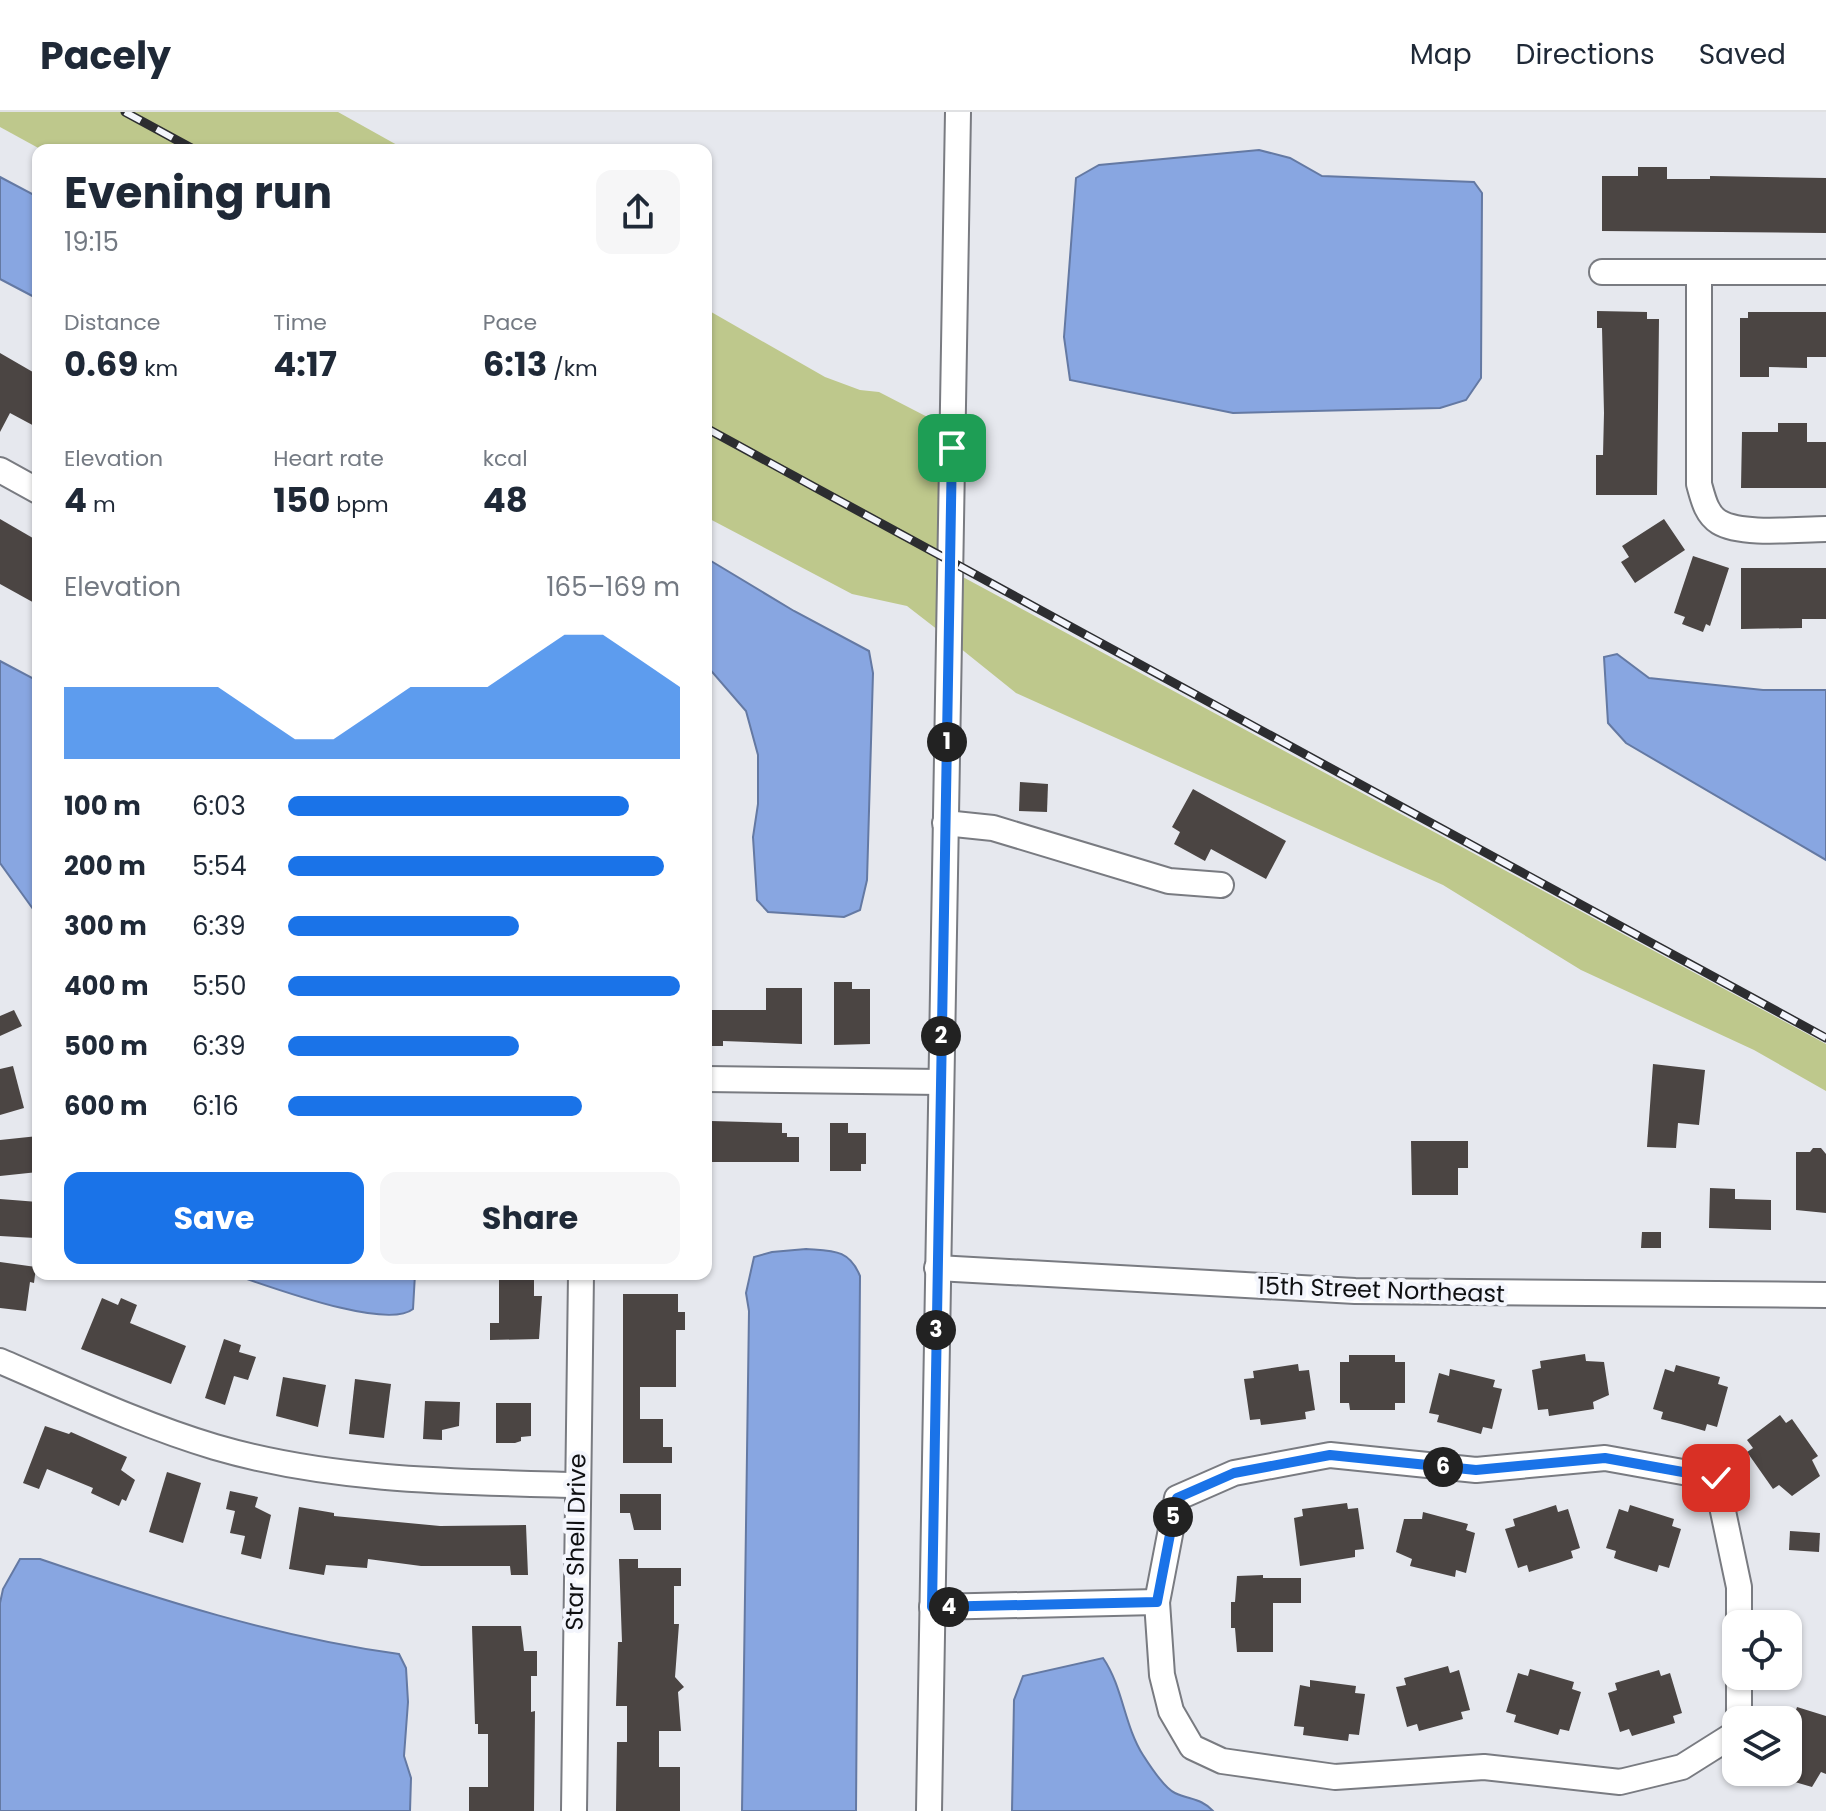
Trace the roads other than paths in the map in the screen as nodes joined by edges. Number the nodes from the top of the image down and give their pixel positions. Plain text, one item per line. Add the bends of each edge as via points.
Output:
1 (958, 112) edge
2 (1602, 272) dead end
3 (1699, 272) junction
4 (1826, 272) edge
5 (0, 470) edge
6 (32, 488) edge
7 (1826, 529) edge
8 (945, 823) junction
9 (1221, 885) dead end
10 (712, 1079) edge
11 (941, 1082) junction
12 (937, 1268) junction
13 (581, 1280) edge
14 (1826, 1295) edge
15 (0, 1361) edge
16 (576, 1485) junction
17 (1157, 1602) junction
18 (932, 1607) junction
19 (1739, 1610) edge
20 (1722, 1742) edge
21 (574, 1811) edge
22 (929, 1811) edge

1 - 8 street
2 - 3 street
3 - 4 street
3 - 7 street via 1699,484 1705,506 1719,522 1745,529
5 - 6 street
8 - 9 street via 993,828 1169,881
8 - 11 street
10 - 11 street
11 - 12 street
12 - 14 street, 15th Street Northeast via 1355,1291
12 - 18 street
13 - 16 street, Star Shell Drive
15 - 16 street via 216,1447 328,1470 431,1481
16 - 21 street, Star Shell Drive
17 - 18 street
17 - 19 street via 1177,1498 1234,1473 1330,1455 1476,1470 1605,1458 1716,1478
17 - 20 street via 1162,1675 1171,1711 1192,1747 1222,1761 1335,1777 1484,1767 1620,1782 1682,1767
18 - 22 street

